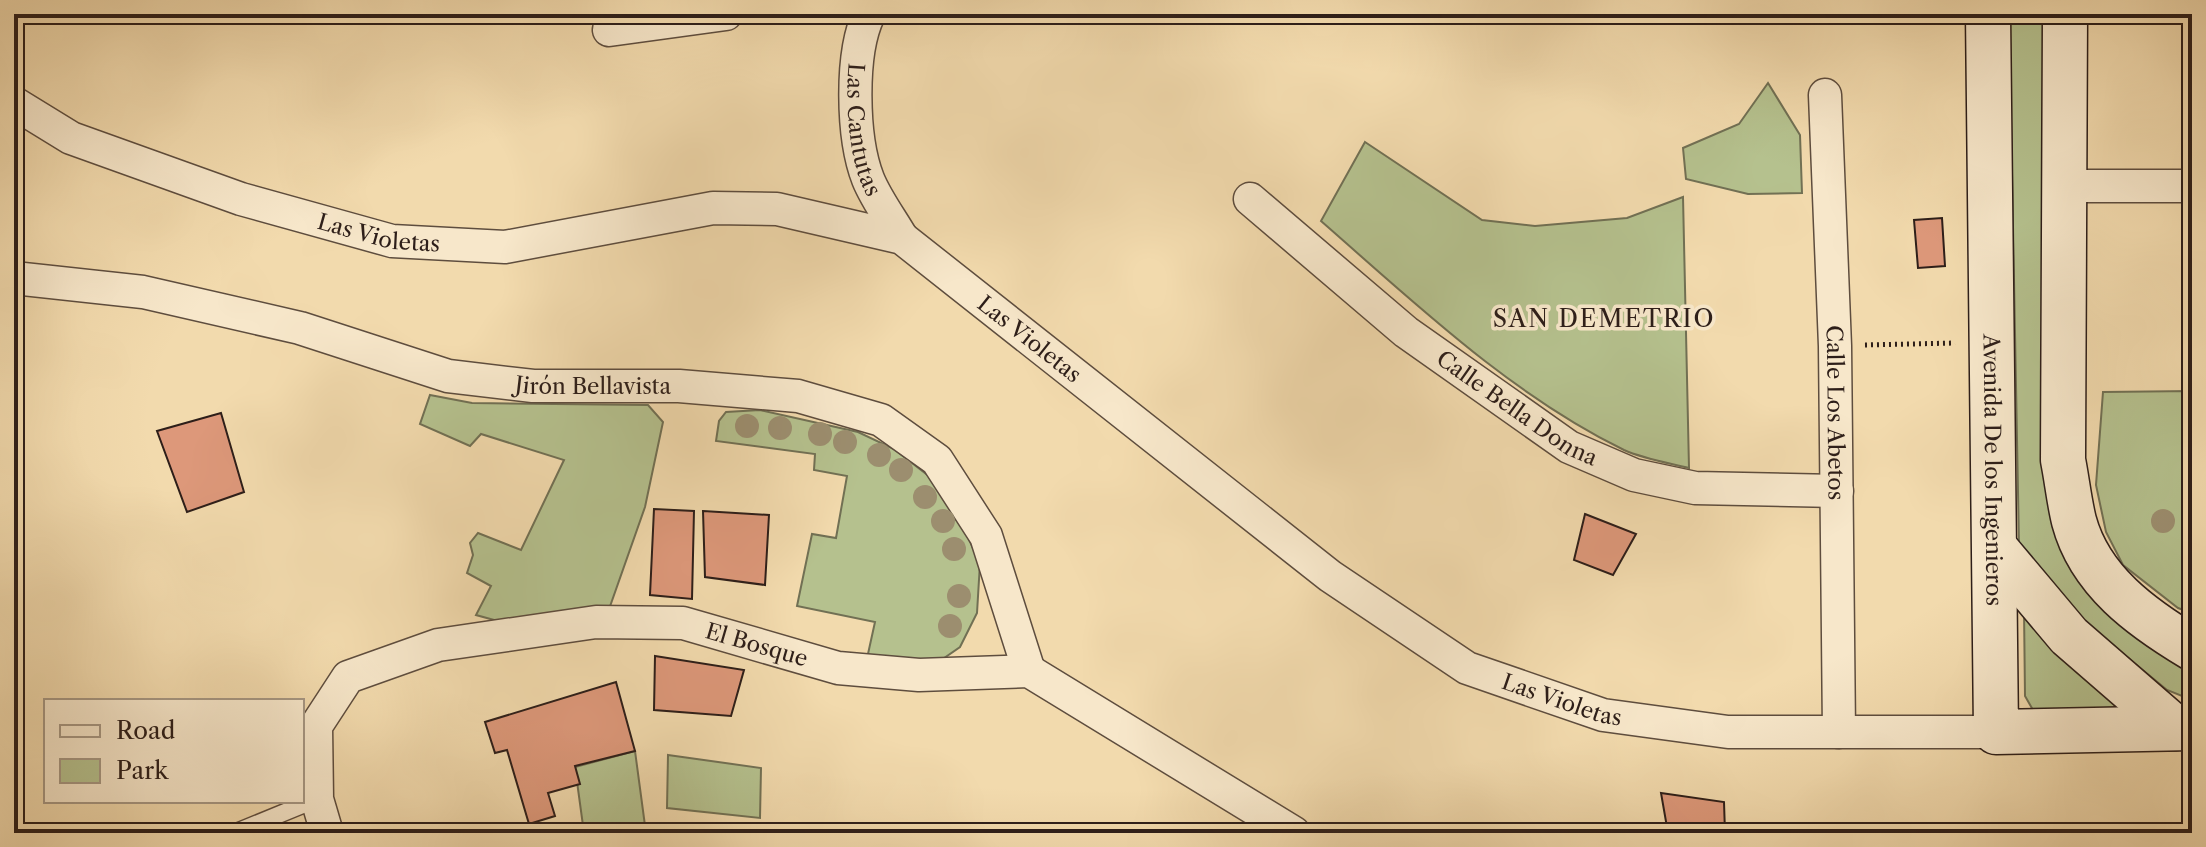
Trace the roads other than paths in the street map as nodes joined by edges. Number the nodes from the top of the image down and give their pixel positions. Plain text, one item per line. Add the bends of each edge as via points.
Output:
1 (726, 14) edge
2 (869, 14) edge
3 (1988, 14) edge
4 (2065, 14) edge
5 (609, 30) dead end
6 (1825, 95) dead end
7 (14, 103) edge
8 (2066, 186) junction
9 (2192, 186) edge
10 (1250, 199) dead end
11 (902, 238) junction
12 (14, 278) edge
13 (1837, 491) junction
14 (1995, 548) junction
15 (2192, 648) edge
16 (1029, 671) junction
17 (2183, 728) edge
18 (1839, 732) junction
19 (1996, 732) junction
20 (317, 799) junction
21 (234, 833) edge
22 (327, 833) edge
23 (1294, 833) edge

1 - 5 street
2 - 11 street, Las Cantutas via 861,30 855,106 868,178
3 - 14 street, Avenida De los Ingenieros
4 - 8 street
6 - 13 street, Calle Los Abetos
7 - 11 street, Las Violetas via 71,138 241,199 392,241 505,247 713,208 777,209
8 - 9 street
8 - 15 street via 2063,460 2074,523 2122,601
10 - 13 street, Calle Bella Donna via 1406,332 1569,447 1634,475 1695,488
11 - 18 street, Las Violetas via 1330,576 1467,668 1603,715 1728,732
12 - 16 street, Jirón Bellavista via 143,292 300,328 448,376 533,386 679,386 798,396 881,420 937,460 986,536
13 - 18 street, Calle Los Abetos
14 - 17 street via 2069,636
14 - 19 street, Avenida De los Ingenieros
16 - 20 street, El Bosque via 919,675 838,668 683,623 596,622 438,645 348,677 316,726
16 - 23 street
17 - 19 street
18 - 19 street, Las Violetas
20 - 21 lane
20 - 22 street, El Bosque

